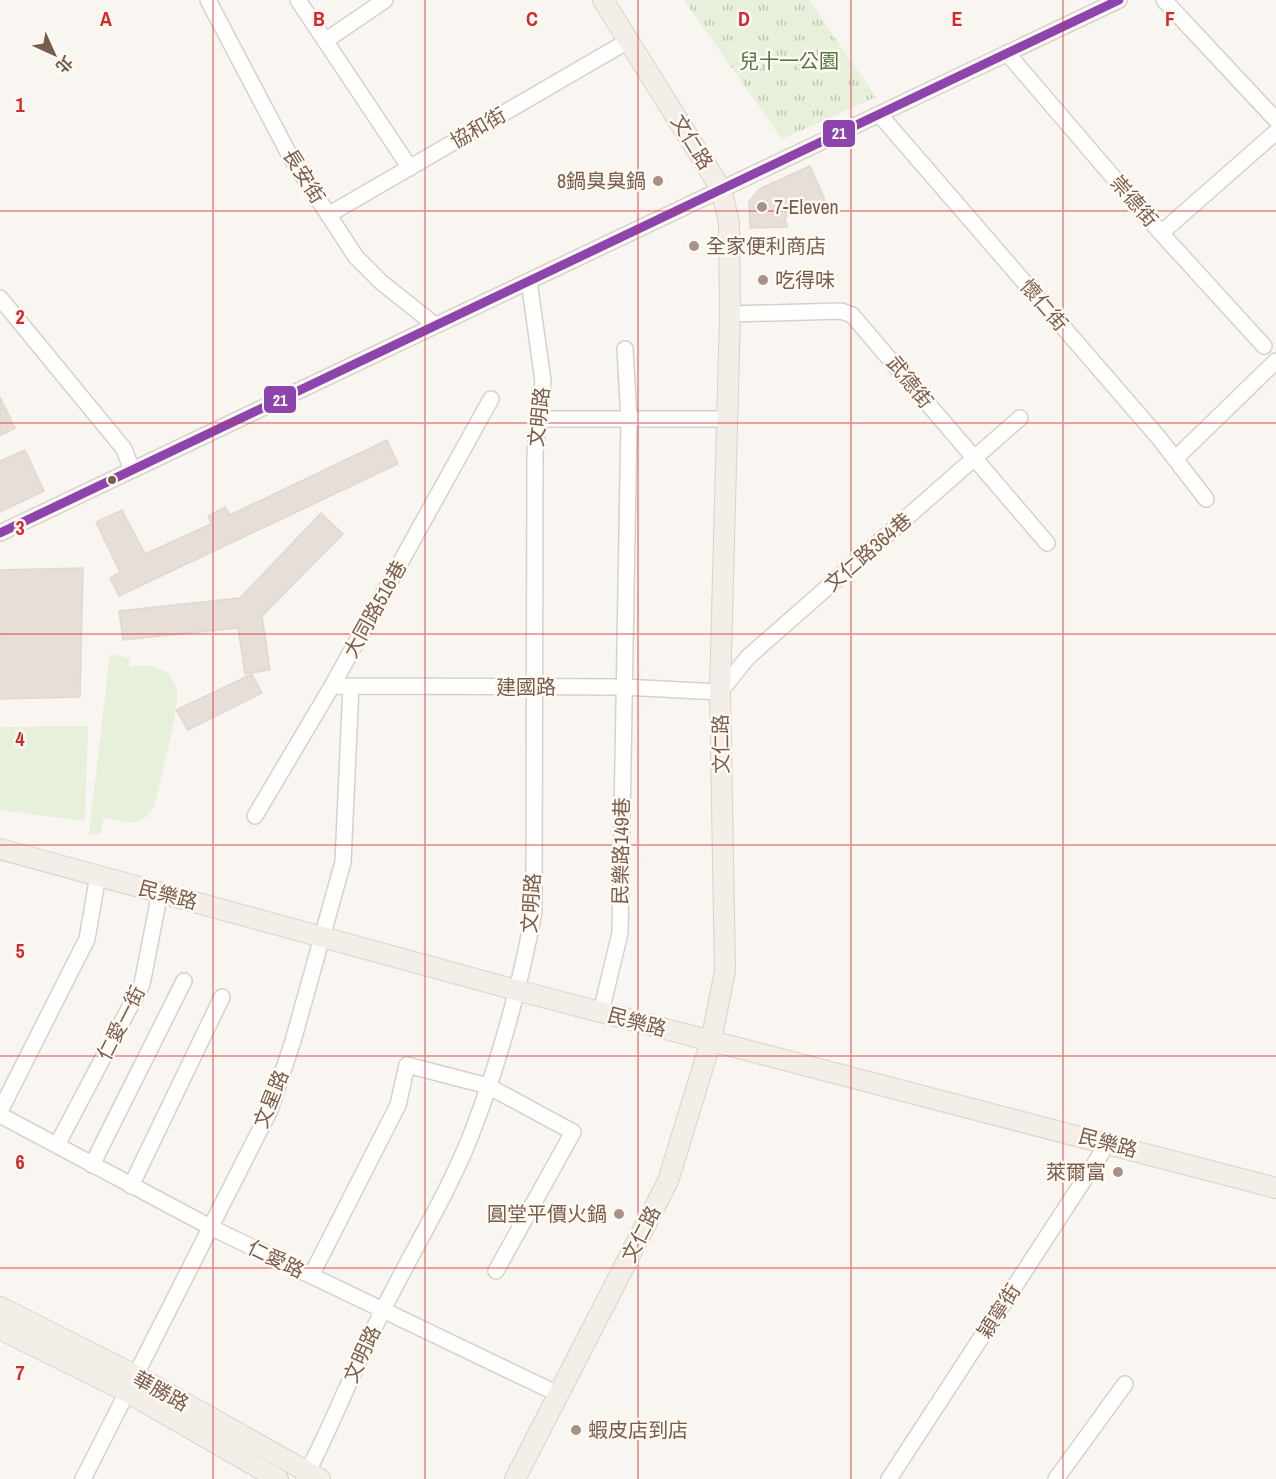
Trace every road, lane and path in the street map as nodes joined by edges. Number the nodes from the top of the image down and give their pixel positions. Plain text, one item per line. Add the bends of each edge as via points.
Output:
1 (208, 0) edge
2 (298, 0) edge
3 (385, 0) edge
4 (603, 0) edge
5 (1119, 0) edge
6 (1164, 0) edge
7 (325, 41) junction
8 (628, 41) junction
9 (1007, 53) junction
10 (879, 114) junction
11 (1276, 120) edge
12 (1276, 132) edge
13 (410, 168) junction
14 (721, 189) junction
15 (328, 214) junction
16 (1161, 233) junction
17 (529, 281) junction
18 (0, 298) edge
19 (730, 314) junction
20 (435, 326) junction
21 (1264, 346) dead end
22 (625, 349) dead end
23 (1276, 361) edge
24 (491, 399) dead end
25 (538, 418) junction
26 (629, 418) junction
27 (728, 418) junction
28 (1020, 418) dead end
29 (974, 459) junction
30 (1175, 459) junction
31 (132, 470) junction
32 (1206, 499) dead end
33 (0, 533) edge
34 (1047, 543) dead end
35 (332, 686) junction
36 (351, 686) junction
37 (532, 687) junction
38 (623, 687) junction
39 (720, 692) junction
40 (255, 816) dead end
41 (0, 849) edge
42 (98, 876) junction
43 (160, 892) junction
44 (323, 937) junction
45 (184, 981) dead end
46 (516, 990) junction
47 (222, 997) dead end
48 (601, 1012) junction
49 (711, 1041) junction
50 (488, 1086) junction
51 (0, 1113) edge
52 (1108, 1143) junction
53 (57, 1145) junction
54 (92, 1165) junction
55 (131, 1186) junction
56 (1276, 1188) edge
57 (212, 1228) junction
58 (496, 1271) dead end
59 (311, 1276) junction
60 (0, 1307) edge
61 (382, 1310) junction
62 (0, 1329) edge
63 (131, 1384) junction
64 (1125, 1384) dead end
65 (558, 1394) junction
66 (311, 1476) edge
67 (84, 1479) edge
68 (278, 1479) edge
69 (515, 1479) edge
70 (890, 1479) edge
71 (1056, 1479) edge

1 - 15 street, 長安街 via 290,156
2 - 7 street
3 - 7 street
4 - 8 main road, 文仁路
5 - 9 street
6 - 11 street
7 - 13 street
8 - 13 street, 協和街
8 - 14 main road, 文仁路
9 - 10 street
9 - 16 street, 崇德街
10 - 14 street
10 - 30 street, 懷仁街
12 - 16 street
13 - 15 street, 協和街
14 - 17 street
14 - 19 main road, 文仁路 via 729,222
15 - 20 street, 長安街 via 356,257
16 - 21 street, 崇德街
17 - 20 street
17 - 25 street, 文明路 via 543,381
18 - 31 street via 124,449
19 - 27 main road, 文仁路
19 - 29 street, 武德街 via 841,311 852,315
20 - 31 street
22 - 26 street, 民樂路149巷
23 - 30 street
24 - 35 street, 大同路516巷
25 - 26 street
25 - 37 street, 文明路
26 - 27 street
26 - 38 street, 民樂路149巷
27 - 39 main road, 文仁路
28 - 29 street, 文仁路364巷
29 - 34 street, 武德街
29 - 39 street, 文仁路364巷 via 748,657
30 - 32 street, 懷仁街
31 - 33 street
35 - 36 street, 建國路
35 - 40 street, 大同路516巷
36 - 37 street, 建國路
36 - 44 street, 文星路 via 343,862
37 - 38 street, 建國路
37 - 46 street, 文明路 via 534,912
38 - 39 street, 建國路
38 - 48 street, 民樂路149巷 via 620,933
39 - 49 main road, 文仁路 via 725,970
41 - 42 main road, 民樂路
42 - 43 main road, 民樂路
42 - 51 street via 87,939
43 - 44 main road, 民樂路
43 - 53 street, 仁愛一街 via 142,984
44 - 46 main road, 民樂路
44 - 57 street, 文星路 via 270,1110
45 - 54 street
46 - 48 main road, 民樂路
46 - 50 street, 文明路
47 - 55 street
48 - 49 main road, 民樂路
49 - 52 main road, 民樂路
49 - 65 main road, 文仁路 via 668,1181
50 - 58 street via 573,1132
50 - 59 street via 407,1065 398,1105
50 - 61 street, 文明路 via 471,1136 443,1196
51 - 53 street, 仁愛路
52 - 56 main road, 民樂路
52 - 70 street, 穎寧街
53 - 54 street, 仁愛路
54 - 55 street, 仁愛路
55 - 57 street, 仁愛路
57 - 59 street, 仁愛路
57 - 63 street, 文星路
59 - 61 street, 仁愛路
60 - 63 main road, 華勝路
61 - 65 street, 仁愛路
61 - 66 street, 文明路
62 - 63 main road, 華勝路
63 - 66 main road, 華勝路
63 - 67 street, 文星路
63 - 68 main road, 華勝路
64 - 71 street
65 - 69 main road, 文仁路

